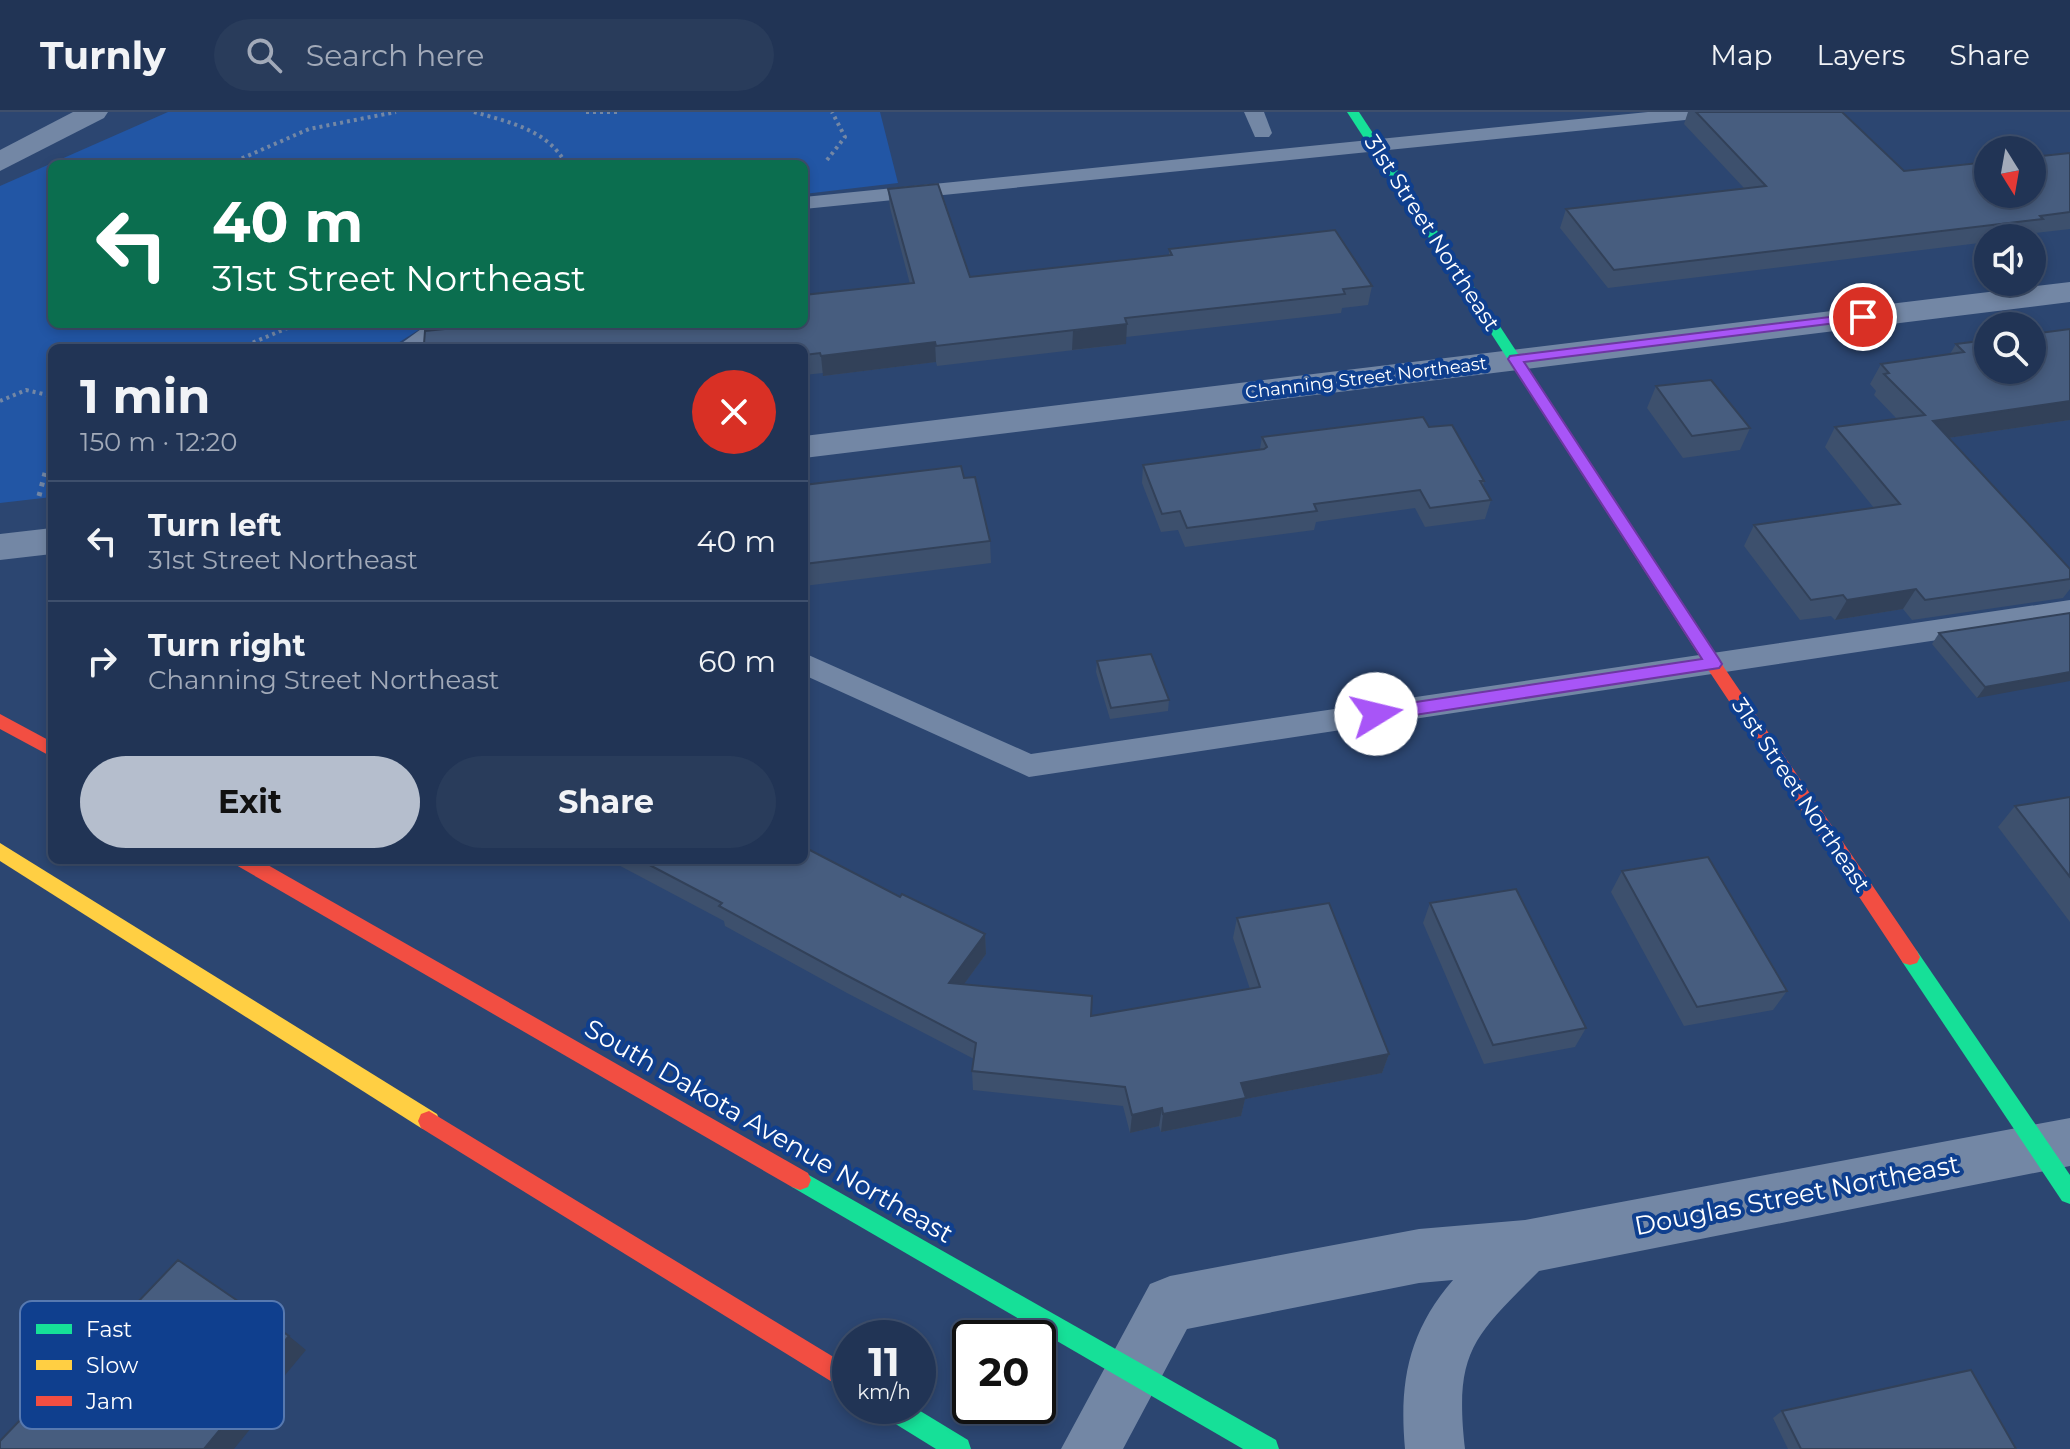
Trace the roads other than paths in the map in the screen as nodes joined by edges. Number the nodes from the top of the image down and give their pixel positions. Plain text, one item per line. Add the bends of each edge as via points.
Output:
1 (94, 112) edge
2 (1254, 112) edge
3 (1353, 112) edge
4 (1696, 112) edge
5 (1705, 112) edge
6 (1262, 133) dead end
7 (1375, 145) junction
8 (0, 162) edge
9 (808, 203) edge
10 (2070, 292) edge
11 (437, 328) edge
12 (412, 344) edge
13 (1515, 359) junction
14 (808, 447) edge
15 (48, 541) edge
16 (0, 547) edge
17 (2070, 610) edge
18 (1713, 664) junction
19 (808, 665) edge
20 (0, 721) edge
21 (48, 748) edge
22 (0, 851) edge
23 (250, 864) edge
24 (2054, 1145) edge
25 (2070, 1194) edge
26 (1525, 1247) junction
27 (832, 1370) edge
28 (1133, 1371) junction
29 (919, 1424) edge
30 (959, 1449) edge
31 (1091, 1449) edge
32 (1267, 1449) edge
33 (1435, 1449) edge

1 - 8 street
2 - 6 lane
3 - 7 main road, 31st Street Northeast
4 - 5 lane
4 - 7 lane
7 - 9 lane
7 - 13 main road, 31st Street Northeast
10 - 13 street, Channing Street Northeast
11 - 12 lane
13 - 14 street, Channing Street Northeast
13 - 18 main road, 31st Street Northeast
15 - 16 street
17 - 18 lane
18 - 19 lane via 1029,766
18 - 24 main road, 31st Street Northeast
20 - 21 main road
22 - 27 main road
23 - 28 main road, South Dakota Avenue Northeast
24 - 25 main road, 31st Street Northeast
24 - 26 street, Douglas Street Northeast
26 - 28 street, Douglas Street Northeast via 1419,1256 1170,1304
26 - 33 street via 1450,1326 1432,1377 1429,1404
28 - 31 street
28 - 32 main road, South Dakota Avenue Northeast
29 - 30 main road

